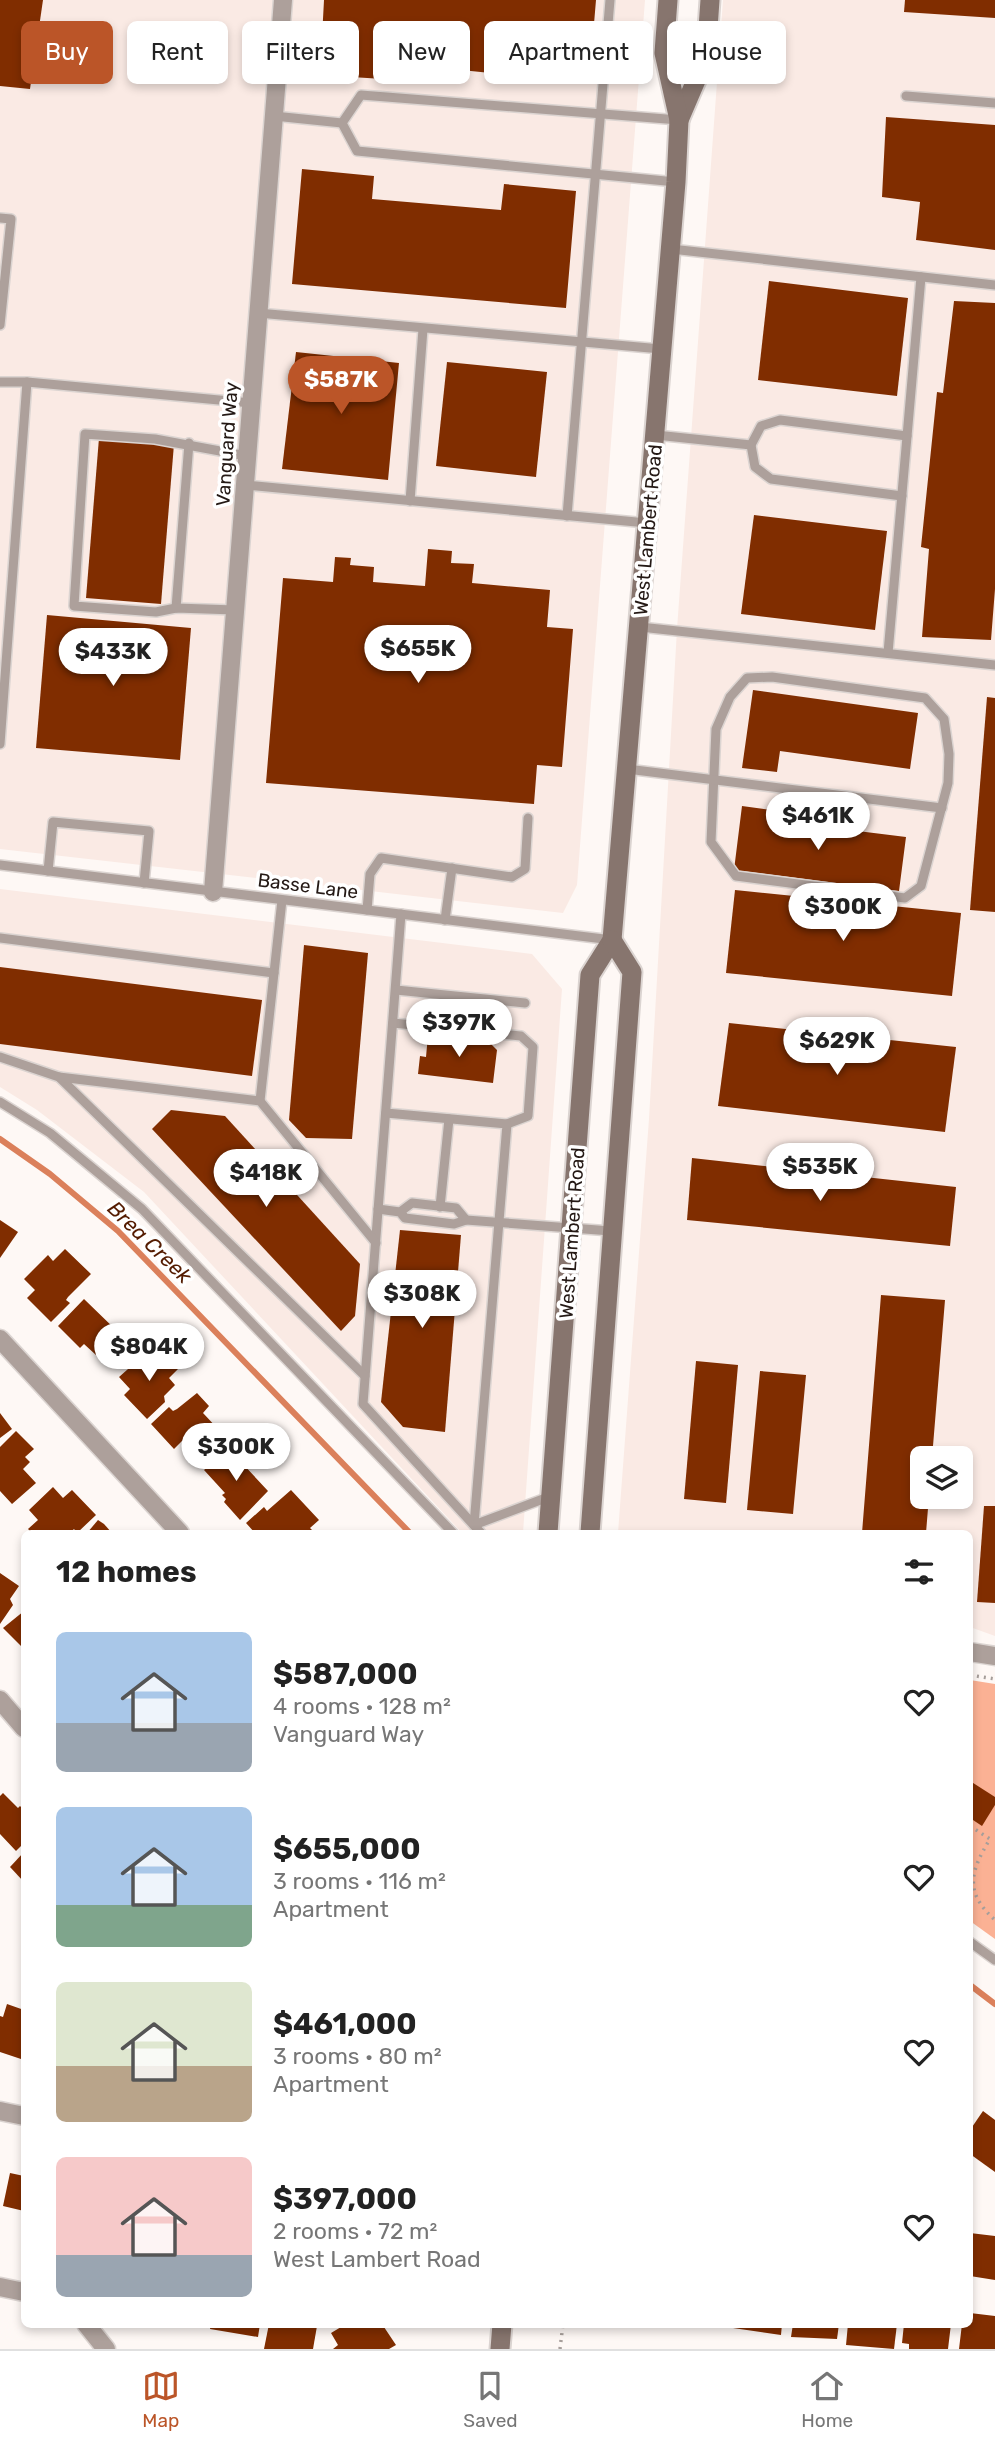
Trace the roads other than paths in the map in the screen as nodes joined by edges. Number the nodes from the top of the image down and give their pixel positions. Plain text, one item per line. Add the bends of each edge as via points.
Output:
1 (283, 0) edge
2 (610, 0) edge
3 (668, 0) edge
4 (710, 0) edge
5 (906, 96) dead end
6 (995, 103) edge
7 (601, 113) junction
8 (274, 116) junction
9 (679, 120) junction
10 (342, 123) junction
11 (596, 174) junction
12 (677, 182) junction
13 (0, 218) edge
14 (671, 248) junction
15 (921, 276) junction
16 (995, 285) edge
17 (258, 313) junction
18 (0, 325) edge
19 (423, 329) junction
20 (582, 343) junction
21 (663, 349) junction
22 (0, 382) edge
23 (27, 382) junction
24 (251, 403) junction
25 (656, 435) junction
26 (907, 436) junction
27 (189, 443) junction
28 (751, 445) junction
29 (247, 456) junction
30 (245, 485) junction
31 (902, 496) junction
32 (410, 501) junction
33 (567, 516) junction
34 (648, 523) junction
35 (176, 608) junction
36 (235, 610) junction
37 (640, 626) junction
38 (888, 653) junction
39 (995, 665) edge
40 (0, 744) edge
41 (627, 769) junction
42 (714, 779) junction
43 (942, 808) junction
44 (528, 818) dead end
45 (0, 865) edge
46 (452, 868) junction
47 (48, 871) junction
48 (144, 883) junction
49 (213, 892) junction
50 (282, 900) junction
51 (367, 910) junction
52 (401, 914) junction
53 (445, 920) junction
54 (0, 938) edge
55 (612, 940) junction
56 (274, 973) junction
57 (396, 990) junction
58 (526, 1003) dead end
59 (393, 1023) junction
60 (0, 1057) edge
61 (59, 1077) junction
62 (260, 1101) junction
63 (0, 1102) edge
64 (386, 1113) junction
65 (449, 1119) junction
66 (506, 1124) junction
67 (440, 1207) junction
68 (378, 1209) junction
69 (400, 1212) junction
70 (467, 1220) junction
71 (497, 1222) junction
72 (572, 1228) junction
73 (611, 1231) junction
74 (376, 1243) junction
75 (0, 1339) edge
76 (365, 1376) junction
77 (552, 1496) junction
78 (474, 1524) junction
79 (177, 1530) edge
80 (450, 1530) edge
81 (479, 1530) edge
82 (548, 1530) edge
83 (590, 1530) edge
84 (973, 1652) edge
85 (995, 1656) edge
86 (0, 1700) edge
87 (21, 1724) edge
88 (973, 1944) edge
89 (995, 1960) edge
90 (0, 2111) edge
91 (21, 2115) edge
92 (0, 2287) edge
93 (21, 2291) edge
94 (89, 2328) edge
95 (502, 2328) edge
96 (106, 2349) edge
97 (500, 2349) edge

1 - 8 street, Vanguard Way
2 - 7 lane
3 - 9 main road, West Lambert Road via 664,53
4 - 9 main road, West Lambert Road via 706,57
5 - 6 lane
7 - 9 lane
7 - 10 lane via 360,95
7 - 11 lane
8 - 10 lane
8 - 17 street, Vanguard Way
9 - 12 main road, West Lambert Road
10 - 11 lane via 358,151
11 - 12 lane
11 - 20 lane
12 - 14 main road, West Lambert Road
13 - 18 lane via 11,219
14 - 15 lane
14 - 21 main road, West Lambert Road
15 - 16 lane
15 - 26 lane
17 - 19 lane
17 - 24 street, Vanguard Way
19 - 20 lane
19 - 32 lane
20 - 21 lane
20 - 33 lane
21 - 25 main road, West Lambert Road
22 - 23 lane
23 - 24 lane
23 - 40 lane
24 - 29 street, Vanguard Way
25 - 28 lane
25 - 34 main road, West Lambert Road
26 - 28 lane via 780,420 761,426
26 - 31 lane
27 - 29 lane
27 - 35 lane
27 - 35 lane via 85,434 74,606 156,612
28 - 31 lane via 755,467 771,479
29 - 30 street, Vanguard Way
30 - 32 lane
30 - 36 street, Vanguard Way
31 - 38 lane
32 - 33 lane
33 - 34 lane
34 - 37 main road, West Lambert Road
35 - 36 lane
36 - 49 street, Vanguard Way
37 - 38 lane
37 - 41 main road, West Lambert Road
38 - 39 lane
41 - 42 lane
41 - 55 main road, West Lambert Road
42 - 43 lane
42 - 43 lane via 711,842 736,876 905,898 921,886
42 - 43 lane via 716,729 730,697 747,678 772,677 925,698 944,719 948,783
44 - 46 lane via 524,869 512,877
45 - 47 lane, Basse Lane
46 - 51 lane via 381,858 370,874
46 - 53 lane
47 - 48 lane, Basse Lane
47 - 48 lane via 53,822 149,831
48 - 49 lane, Basse Lane
49 - 50 lane, Basse Lane
50 - 51 lane, Basse Lane
50 - 56 lane
51 - 52 lane, Basse Lane
52 - 53 lane, Basse Lane
52 - 57 lane
53 - 55 lane, Basse Lane
54 - 56 lane
55 - 72 main road, West Lambert Road via 590,975
55 - 73 main road, West Lambert Road via 632,972
56 - 62 lane
57 - 58 lane
57 - 59 lane
59 - 64 lane
59 - 66 lane via 528,1040 533,1047 528,1116
60 - 61 lane
61 - 62 lane
61 - 76 lane
62 - 74 lane
63 - 80 lane via 50,1133 142,1209
64 - 65 lane
64 - 68 lane
65 - 66 lane
65 - 67 lane
66 - 71 lane
67 - 69 lane via 412,1203
67 - 70 lane via 456,1208
68 - 69 lane
68 - 74 lane
69 - 70 lane via 405,1218 454,1224
70 - 71 lane
71 - 72 lane
71 - 78 lane
72 - 73 lane
72 - 77 main road, West Lambert Road
73 - 83 main road, West Lambert Road
74 - 76 lane
75 - 79 street
76 - 78 lane via 363,1404
77 - 78 lane
77 - 82 main road, West Lambert Road
78 - 81 lane
84 - 85 street
86 - 87 street
88 - 89 lane
90 - 91 street
92 - 93 street
94 - 96 street
95 - 97 main road

